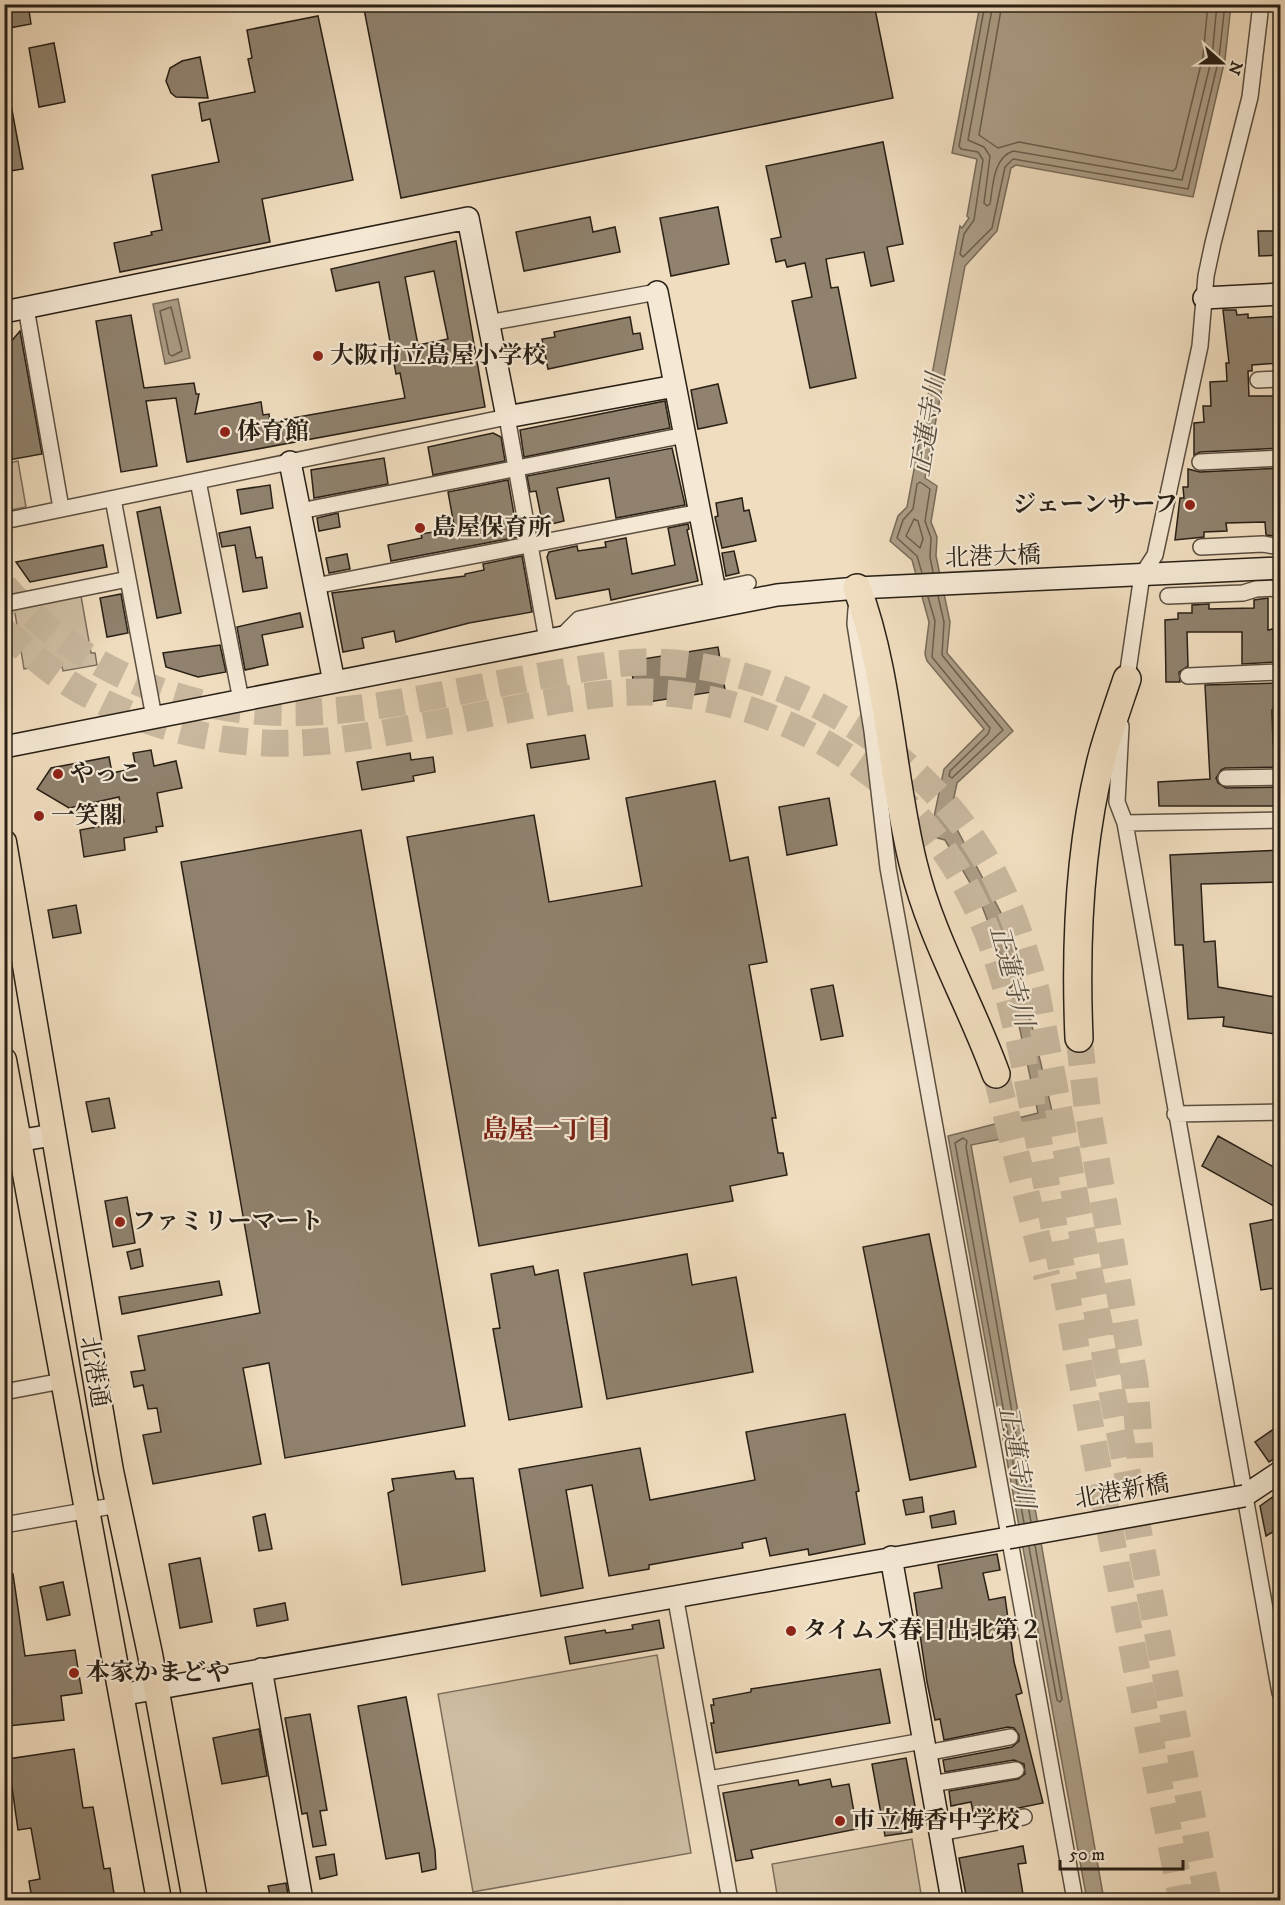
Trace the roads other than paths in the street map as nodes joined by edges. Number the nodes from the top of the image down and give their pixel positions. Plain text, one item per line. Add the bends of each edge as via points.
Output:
1 (1261, 4) edge
2 (657, 292) joint
3 (1281, 294) edge
4 (1204, 298) junction
5 (26, 308) junction
6 (4, 312) edge
7 (488, 322) junction
8 (1281, 379) edge
9 (1257, 380) dead end
10 (675, 386) junction
11 (507, 417) junction
12 (685, 435) junction
13 (1281, 458) edge
14 (290, 462) junction
15 (1200, 462) dead end
16 (516, 467) junction
17 (198, 481) junction
18 (113, 500) junction
19 (61, 508) junction
20 (300, 511) junction
21 (700, 512) junction
22 (4, 520) edge
23 (531, 546) junction
24 (1201, 547) dead end
25 (1281, 547) edge
26 (1281, 568) edge
27 (1136, 576) junction
28 (128, 579) junction
29 (748, 583) dead end
30 (315, 586) junction
31 (857, 588) junction
32 (1281, 588) edge
33 (715, 591) junction
34 (1168, 596) dead end
35 (4, 604) edge
36 (554, 639) junction
37 (1281, 672) edge
38 (1188, 676) dead end
39 (1126, 679) junction
40 (334, 682) junction
41 (241, 700) junction
42 (154, 717) junction
43 (4, 747) edge
44 (1281, 777) edge
45 (1226, 778) dead end
46 (1281, 820) edge
47 (1125, 823) junction
48 (4, 842) edge
49 (1079, 1038) tunnel mouth
50 (4, 1060) edge
51 (996, 1074) tunnel mouth
52 (1281, 1112) edge
53 (1175, 1114) junction
54 (53, 1135) junction
55 (12, 1142) edge
56 (62, 1381) junction
57 (4, 1392) edge
58 (1281, 1472) edge
59 (1244, 1496) junction
60 (118, 1505) junction
61 (87, 1510) junction
62 (4, 1525) edge
63 (1008, 1538) junction
64 (891, 1557) junction
65 (675, 1595) junction
66 (261, 1669) junction
67 (156, 1689) junction
68 (1281, 1693) edge
69 (120, 1695) junction
70 (1010, 1737) dead end
71 (924, 1747) junction
72 (1016, 1770) dead end
73 (709, 1779) junction
74 (931, 1784) junction
75 (1024, 1817) dead end
76 (940, 1833) junction
77 (159, 1900) edge
78 (195, 1900) edge
79 (302, 1900) edge
80 (730, 1900) edge
81 (952, 1900) edge
82 (1075, 1900) edge

1 - 4 street via 1250,97 1213,243
2 - 7 street
2 - 10 street
3 - 4 street
4 - 27 street via 1200,346 1161,532 1155,555
5 - 6 street
5 - 7 street via 468,218
5 - 19 street
7 - 11 street
8 - 9 street
10 - 11 street
10 - 12 street
11 - 14 street
11 - 16 street
12 - 16 street
12 - 21 street
13 - 15 street
14 - 17 street
14 - 20 street
16 - 20 street
16 - 23 street
17 - 18 street
17 - 41 street
18 - 19 street
18 - 28 street
19 - 22 street
20 - 30 street
21 - 23 street
21 - 33 street
23 - 30 street
23 - 36 street
24 - 25 street
26 - 27 street, 北港大橋
27 - 31 street, 北港大橋
27 - 39 street
28 - 35 street
28 - 42 street
29 - 33 street
30 - 40 street
31 - 36 street, 北港大橋 via 771,596
31 - 51 highway via 870,622 903,821 922,900
31 - 63 street via 855,624 888,868
32 - 34 street
33 - 36 street via 579,619
36 - 40 street, 北港大橋
37 - 38 street
39 - 47 street via 1117,802
39 - 49 highway via 1103,753 1092,812 1080,925
40 - 41 street, 北港大橋
41 - 42 street, 北港大橋
42 - 43 street, 北港大橋
44 - 45 street
46 - 47 street
47 - 53 street
48 - 54 main road, 北港通
50 - 55 main road, 北港通
52 - 53 street
53 - 59 street
54 - 55 street
54 - 60 main road, 北港通
55 - 56 main road, 北港通
56 - 57 street
56 - 61 main road, 北港通
58 - 59 street
59 - 63 street, 北港新橋, bridge
59 - 68 street
60 - 61 street
60 - 67 main road, 北港通
61 - 62 street
61 - 69 main road, 北港通
63 - 64 street, 北港新橋
63 - 82 street
64 - 65 street, 北港新橋
64 - 71 street
65 - 66 street, 北港新橋
65 - 73 street
66 - 67 street, 北港新橋
66 - 79 street
67 - 69 street, 北港新橋
67 - 78 main road, 北港通
69 - 77 main road, 北港通
70 - 71 street
71 - 73 street
71 - 74 street
72 - 74 street
73 - 80 street
74 - 76 street
75 - 76 street
76 - 81 street

